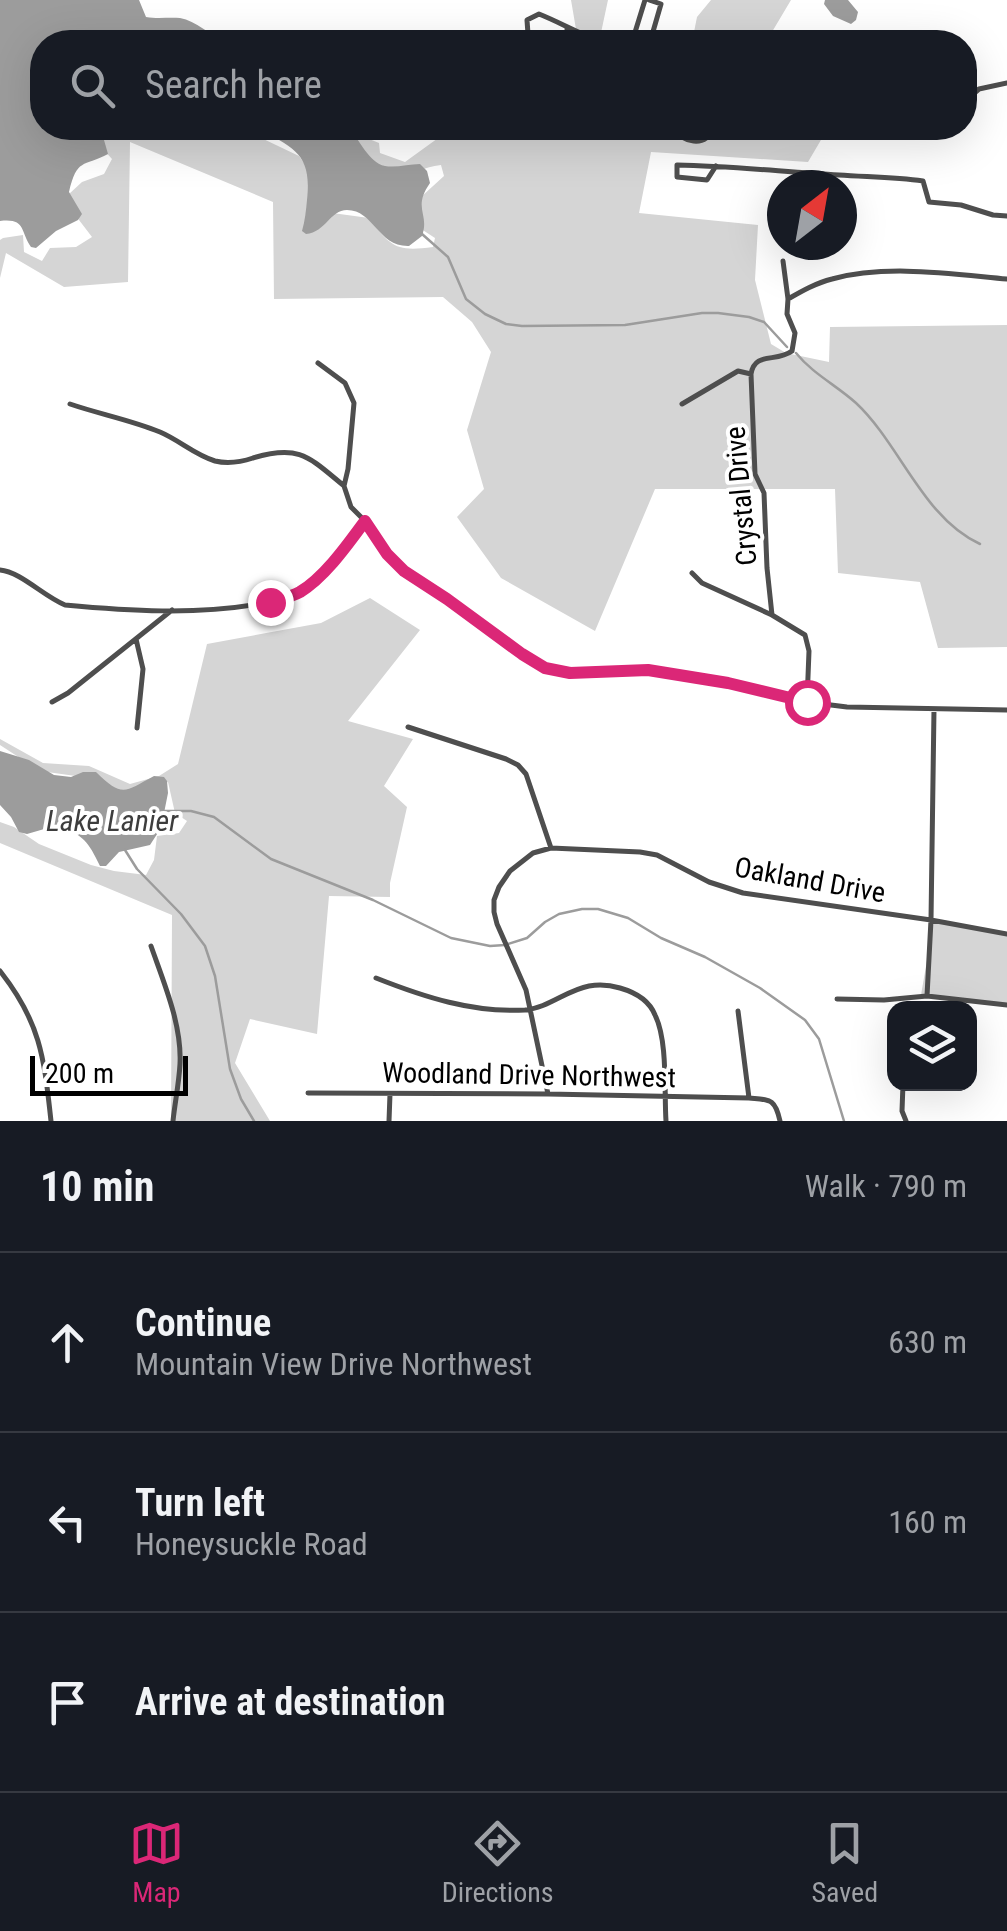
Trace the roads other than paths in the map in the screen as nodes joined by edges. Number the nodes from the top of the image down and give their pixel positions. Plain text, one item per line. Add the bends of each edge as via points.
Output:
1 (647, 0) edge
2 (567, 29) joint
3 (528, 30) edge
4 (570, 30) edge
5 (636, 30) edge
6 (653, 30) edge
7 (1007, 83) edge
8 (977, 90) edge
9 (716, 166) junction
10 (1007, 216) edge
11 (783, 261) dead end
12 (1007, 280) edge
13 (788, 298) junction
14 (318, 363) dead end
15 (751, 374) junction
16 (70, 404) dead end
17 (682, 404) dead end
18 (344, 486) junction
19 (365, 521) junction
20 (0, 570) edge
21 (692, 572) dead end
22 (172, 610) junction
23 (772, 615) junction
24 (136, 639) junction
25 (52, 702) dead end
26 (807, 702) junction
27 (934, 708) junction
28 (1007, 710) edge
29 (408, 727) dead end
30 (137, 728) dead end
31 (551, 848) junction
32 (932, 920) junction
33 (1007, 934) edge
34 (152, 946) dead end
35 (0, 972) edge
36 (376, 978) dead end
37 (927, 996) junction
38 (837, 999) dead end
39 (1007, 1005) edge
40 (530, 1010) junction
41 (738, 1012) dead end
42 (903, 1091) edge
43 (308, 1093) dead end
44 (390, 1094) junction
45 (548, 1094) junction
46 (664, 1096) junction
47 (749, 1098) junction
48 (51, 1121) edge
49 (172, 1121) edge
50 (389, 1121) edge
51 (666, 1121) edge
52 (780, 1121) edge
53 (906, 1121) edge

1 - 5 street
1 - 6 street via 661,4
2 - 3 street via 540,14 528,20
2 - 4 street
7 - 8 street
9 - 9 street via 676,165 677,178 708,180
9 - 10 street via 924,181 929,202
11 - 13 street
12 - 13 street via 884,272 838,277
13 - 15 street via 792,351 758,360
14 - 18 street via 345,382 354,403
15 - 17 street via 738,371
15 - 23 street, Crystal Drive
16 - 18 street via 162,433 220,462 279,451 303,455
18 - 19 street
19 - 22 street via 296,595 230,609
19 - 26 street via 404,571 545,668 648,670
20 - 22 street via 65,605
21 - 23 street
22 - 24 street
23 - 26 street via 805,635
24 - 25 street
24 - 30 street via 143,669
26 - 27 street
27 - 28 street
27 - 32 street
29 - 31 street via 518,766
31 - 32 street, Oakland Drive via 657,855 736,892
31 - 40 street via 521,861 494,900
32 - 33 street, Oakland Drive
32 - 37 street
34 - 49 street via 179,1047
35 - 48 street via 37,1034
36 - 40 street via 441,1001
37 - 38 street
37 - 39 street
40 - 45 street
40 - 46 street via 593,985 641,998 656,1016
41 - 47 street
42 - 53 street
43 - 44 street, Woodland Drive Northwest
44 - 45 street, Woodland Drive Northwest
44 - 50 street
45 - 46 street, Woodland Drive Northwest
46 - 47 street, Woodland Drive Northwest
46 - 51 street
47 - 52 street via 770,1100

